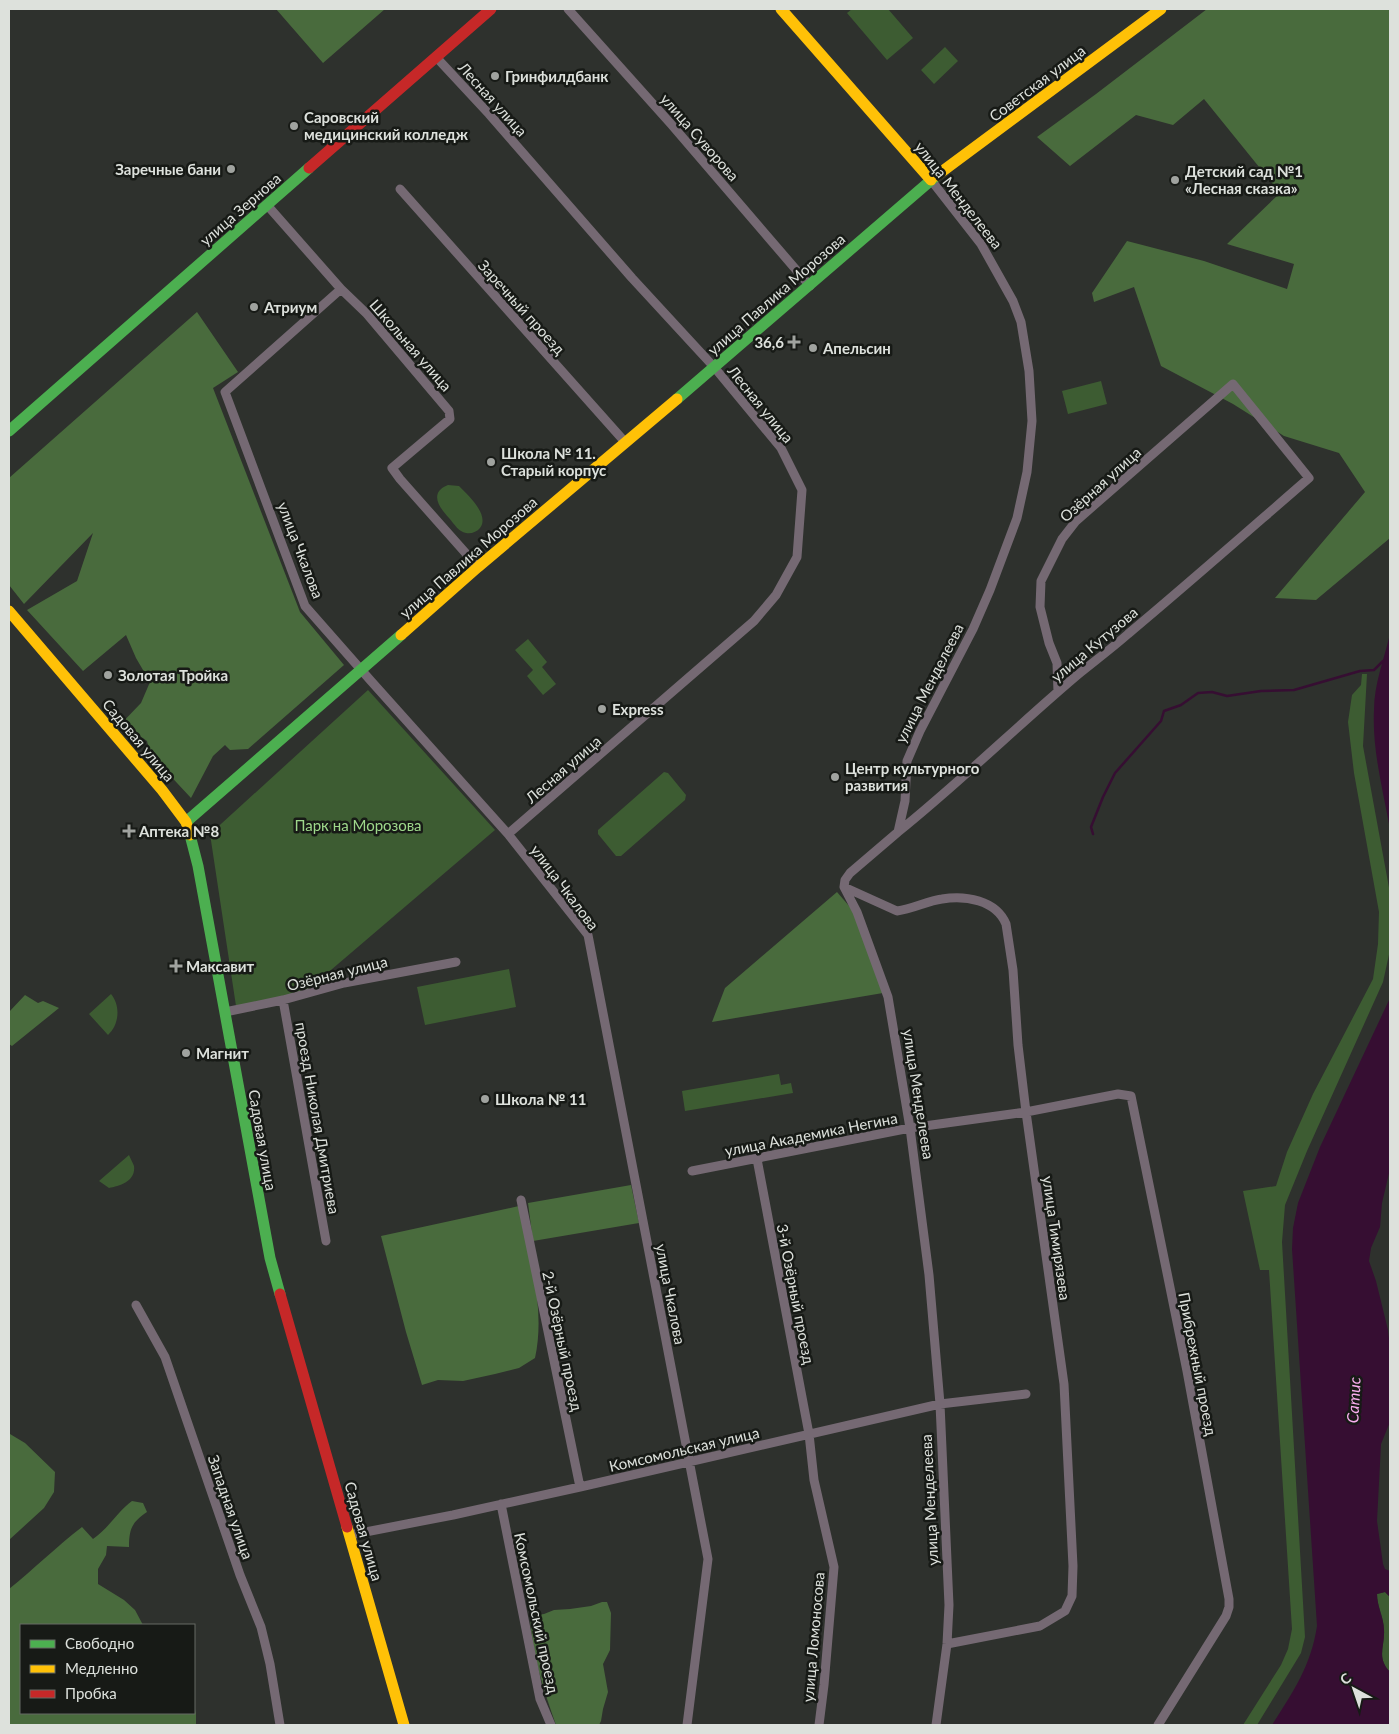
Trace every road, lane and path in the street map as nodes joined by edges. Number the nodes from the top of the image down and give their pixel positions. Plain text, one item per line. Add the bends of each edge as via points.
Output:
1 (491, 9) edge
2 (568, 9) edge
3 (781, 9) edge
4 (1161, 9) edge
5 (436, 57) junction
6 (931, 180) junction
7 (400, 188) dead end
8 (267, 205) junction
9 (810, 286) junction
10 (342, 289) junction
11 (714, 367) junction
12 (9, 431) edge
13 (625, 442) junction
14 (1309, 478) joint
15 (478, 567) junction
16 (9, 611) edge
17 (362, 671) junction
18 (1058, 692) junction
19 (186, 822) junction
20 (898, 832) junction
21 (508, 834) junction
22 (844, 887) junction
23 (456, 962) dead end
24 (283, 1000) junction
25 (225, 1012) junction
26 (1026, 1112) junction
27 (910, 1128) junction
28 (757, 1159) junction
29 (692, 1171) dead end
30 (520, 1200) dead end
31 (326, 1241) dead end
32 (136, 1305) dead end
33 (1026, 1394) dead end
34 (940, 1404) junction
35 (808, 1434) junction
36 (690, 1463) junction
37 (580, 1487) junction
38 (501, 1504) junction
39 (350, 1535) junction
40 (947, 1644) junction
41 (280, 1725) edge
42 (404, 1725) edge
43 (551, 1725) edge
44 (687, 1725) edge
45 (819, 1725) edge
46 (936, 1725) edge
47 (1158, 1725) edge

1 - 5 street, улица Зернова
2 - 9 street, улица Суворова
3 - 6 street, улица Менделеева
4 - 6 street, Советская улица
5 - 8 street, улица Зернова
5 - 11 street, Лесная улица
6 - 9 street, улица Павлика Морозова
6 - 20 street, улица Менделеева via 981,244 1013,301 1021,322 1029,371 1032,421 1027,472 1017,518 973,629 907,761 905,801
7 - 13 street, Заречный проезд
8 - 10 street, Школьная улица
8 - 12 street, улица Зернова
9 - 11 street, улица Павлика Морозова
10 - 15 street, Школьная улица via 449,411 450,419 392,468
10 - 17 street, улица Чкалова via 226,392 305,606
11 - 13 street, улица Павлика Морозова
11 - 21 street, Лесная улица via 781,448 802,490 797,557 776,595 754,621
13 - 15 street, улица Павлика Морозова
14 - 18 street, улица Кутузова
14 - 18 street, Озёрная улица via 1233,384 1076,521 1062,539 1041,581 1040,607 1057,663
15 - 17 street, улица Павлика Морозова
16 - 19 street, Садовая улица
17 - 19 street, улица Павлика Морозова
17 - 21 street, улица Чкалова
18 - 20 street, улица Кутузова
19 - 25 street, Садовая улица via 198,866
20 - 22 street via 850,873
21 - 36 street, улица Чкалова via 588,935
22 - 26 street, улица Тимирязева via 897,912 943,899 973,899 984,902 1003,918 1013,970
22 - 27 street, улица Менделеева via 857,912 888,998
23 - 24 street, Озёрная улица via 344,983
24 - 25 street, Озёрная улица
24 - 31 street, проезд Николая Дмитриева
25 - 39 street, Садовая улица via 270,1258
26 - 27 street, улица Академика Негина
26 - 40 street, улица Тимирязева via 1064,1384 1072,1596 1065,1610 1040,1626
26 - 47 street, Прибрежный проезд via 1118,1094 1131,1096 1229,1599 1226,1616
27 - 28 street, улица Академика Негина
27 - 34 street, улица Менделеева via 928,1265
28 - 29 street, улица Академика Негина
28 - 35 street, 3-й Озёрный проезд
30 - 37 street, 2-й Озёрный проезд
32 - 41 street, Западная улица via 165,1357 240,1575 261,1626
33 - 34 street, Комсомольская улица
34 - 35 street, Комсомольская улица
34 - 40 street, улица Менделеева via 949,1605
35 - 36 street, Комсомольская улица
35 - 45 street, улица Ломоносова via 814,1480 834,1567
36 - 37 street, Комсомольская улица
36 - 44 street, улица Чкалова via 708,1559
37 - 38 street, Комсомольская улица
38 - 39 street, Комсомольская улица
38 - 43 street, Комсомольский проезд via 540,1699
39 - 42 street, Садовая улица
40 - 46 street, улица Менделеева

